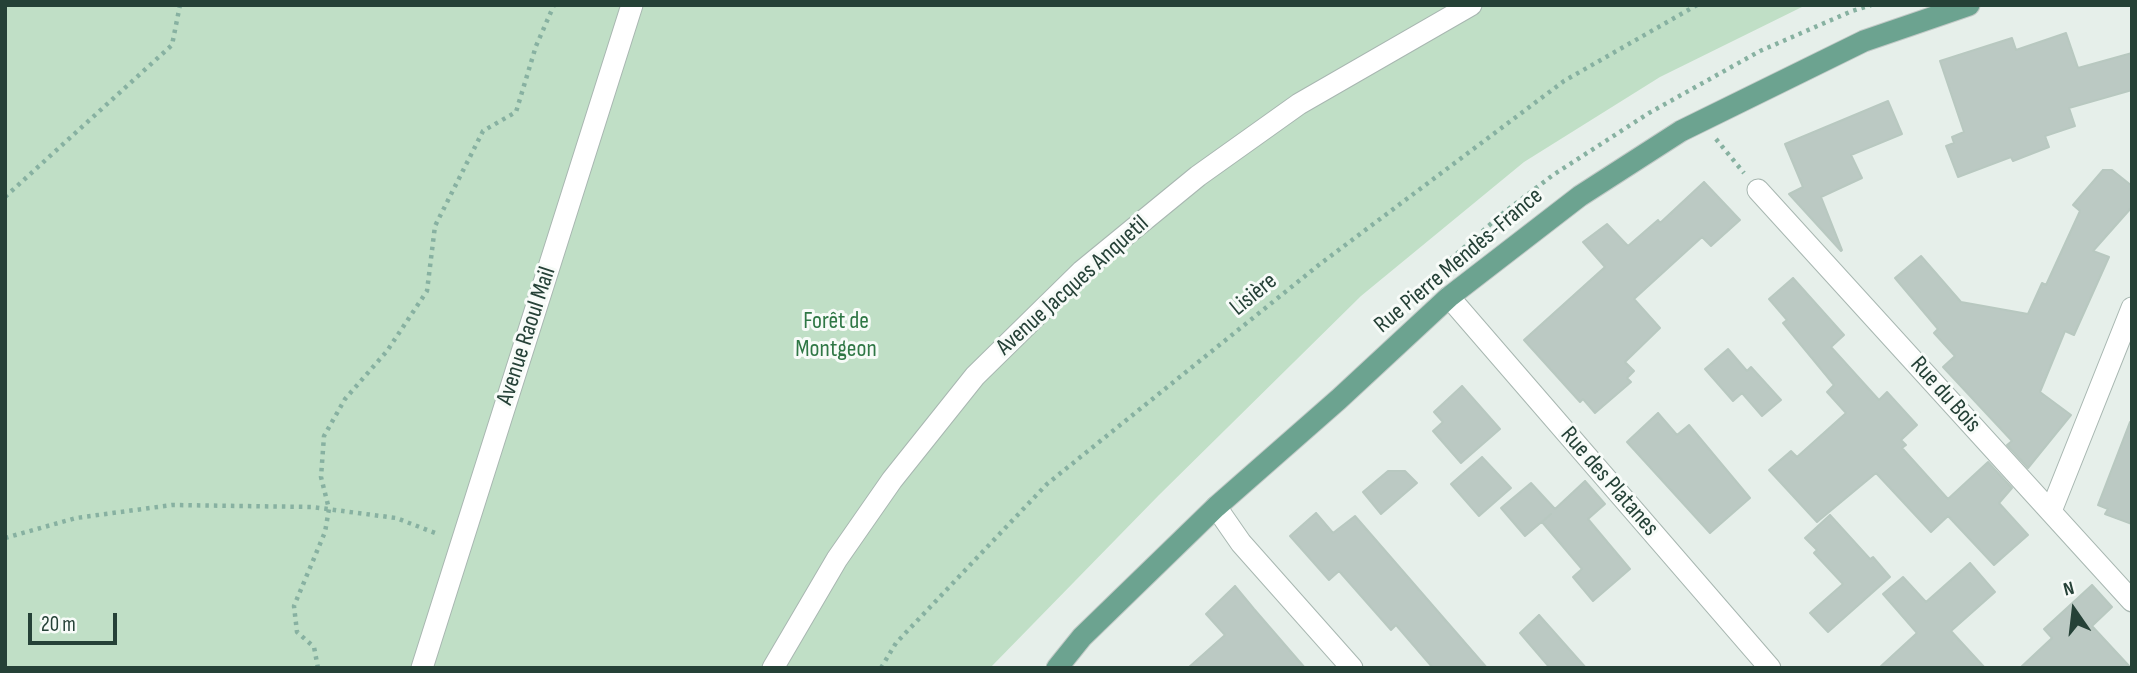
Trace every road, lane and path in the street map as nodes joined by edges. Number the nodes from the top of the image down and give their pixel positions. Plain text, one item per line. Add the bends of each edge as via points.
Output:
1 (180, 5) edge
2 (554, 5) edge
3 (632, 5) edge
4 (1471, 5) edge
5 (1697, 5) edge
6 (1969, 5) edge
7 (1701, 120) junction
8 (1758, 190) joint
9 (5, 197) edge
10 (1449, 297) junction
11 (2132, 308) edge
12 (1216, 507) junction
13 (329, 509) junction
14 (2051, 511) junction
15 (5, 538) edge
16 (461, 543) junction
17 (2132, 601) edge
18 (318, 668) edge
19 (422, 668) edge
20 (773, 668) edge
21 (881, 668) edge
22 (1057, 668) edge
23 (1352, 668) edge
24 (1770, 668) edge

1 - 9 path via 172,45
2 - 13 path via 516,112 483,131 435,226 427,291 387,351 345,399 324,436 321,477
3 - 16 street, Avenue Raoul Mail
4 - 20 street, Avenue Jacques Anquetil via 1299,104 1198,176 1082,271 975,376 892,480 837,559
5 - 21 path, Lisière via 1553,90 1320,264 1047,484 896,643
6 - 7 main road, Rue Pierre Mendès-France via 1864,41
7 - 8 path
7 - 10 main road, Rue Pierre Mendès-France via 1580,196
8 - 14 street, Rue du Bois
10 - 12 main road, Rue Pierre Mendès-France
10 - 24 street, Rue des Platanes
11 - 14 street
12 - 22 main road, Rue Pierre Mendès-France via 1082,637
12 - 23 street via 1241,543
13 - 15 path via 172,505 76,518
13 - 16 path via 396,518
13 - 18 path via 325,532 294,606 297,632 314,647
14 - 17 street, Rue du Bois
16 - 19 street, Avenue Raoul Mail

